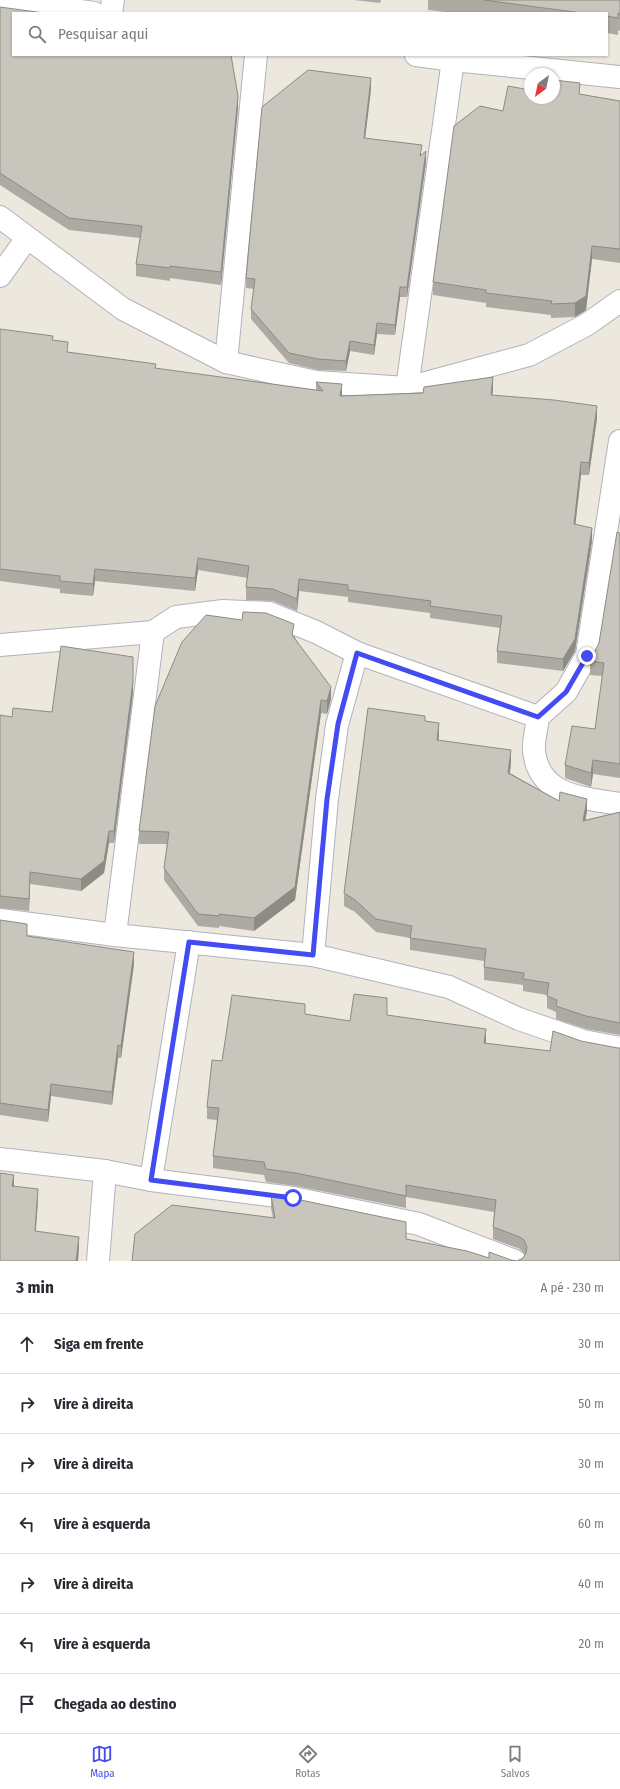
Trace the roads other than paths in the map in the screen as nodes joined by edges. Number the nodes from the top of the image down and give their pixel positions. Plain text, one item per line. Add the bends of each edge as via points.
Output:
1 (7, 0) edge
2 (112, 0) edge
3 (87, 12) edge
4 (111, 12) edge
5 (256, 56) edge
6 (423, 56) edge
7 (453, 60) junction
8 (620, 77) edge
9 (0, 217) edge
10 (27, 238) junction
11 (0, 276) edge
12 (620, 301) edge
13 (226, 362) junction
14 (407, 388) junction
15 (620, 441) edge
16 (153, 632) junction
17 (0, 645) edge
18 (357, 653) junction
19 (538, 717) junction
20 (620, 804) edge
21 (0, 920) edge
22 (115, 935) junction
23 (189, 942) junction
24 (313, 955) junction
25 (620, 1048) edge
26 (0, 1159) edge
27 (105, 1171) junction
28 (151, 1180) junction
29 (98, 1261) edge
30 (515, 1261) edge

1 - 3 street
2 - 4 street
5 - 13 street
6 - 7 street
7 - 8 street
7 - 14 street
9 - 10 street
10 - 11 street
10 - 13 street via 123,309
12 - 14 street via 586,325 529,355
13 - 14 street via 316,382
15 - 19 street via 587,656 566,692
16 - 17 street
16 - 18 street via 176,617 223,610 269,613 316,632
16 - 22 street
18 - 19 street
18 - 24 street via 338,724 327,799
19 - 20 street via 534,751 540,770 550,786 574,796
21 - 22 street
22 - 23 street
23 - 24 street
23 - 28 street
24 - 25 street via 449,987 519,1018 583,1042
26 - 27 street
27 - 28 street
27 - 29 street
28 - 30 street via 293,1198 419,1224

